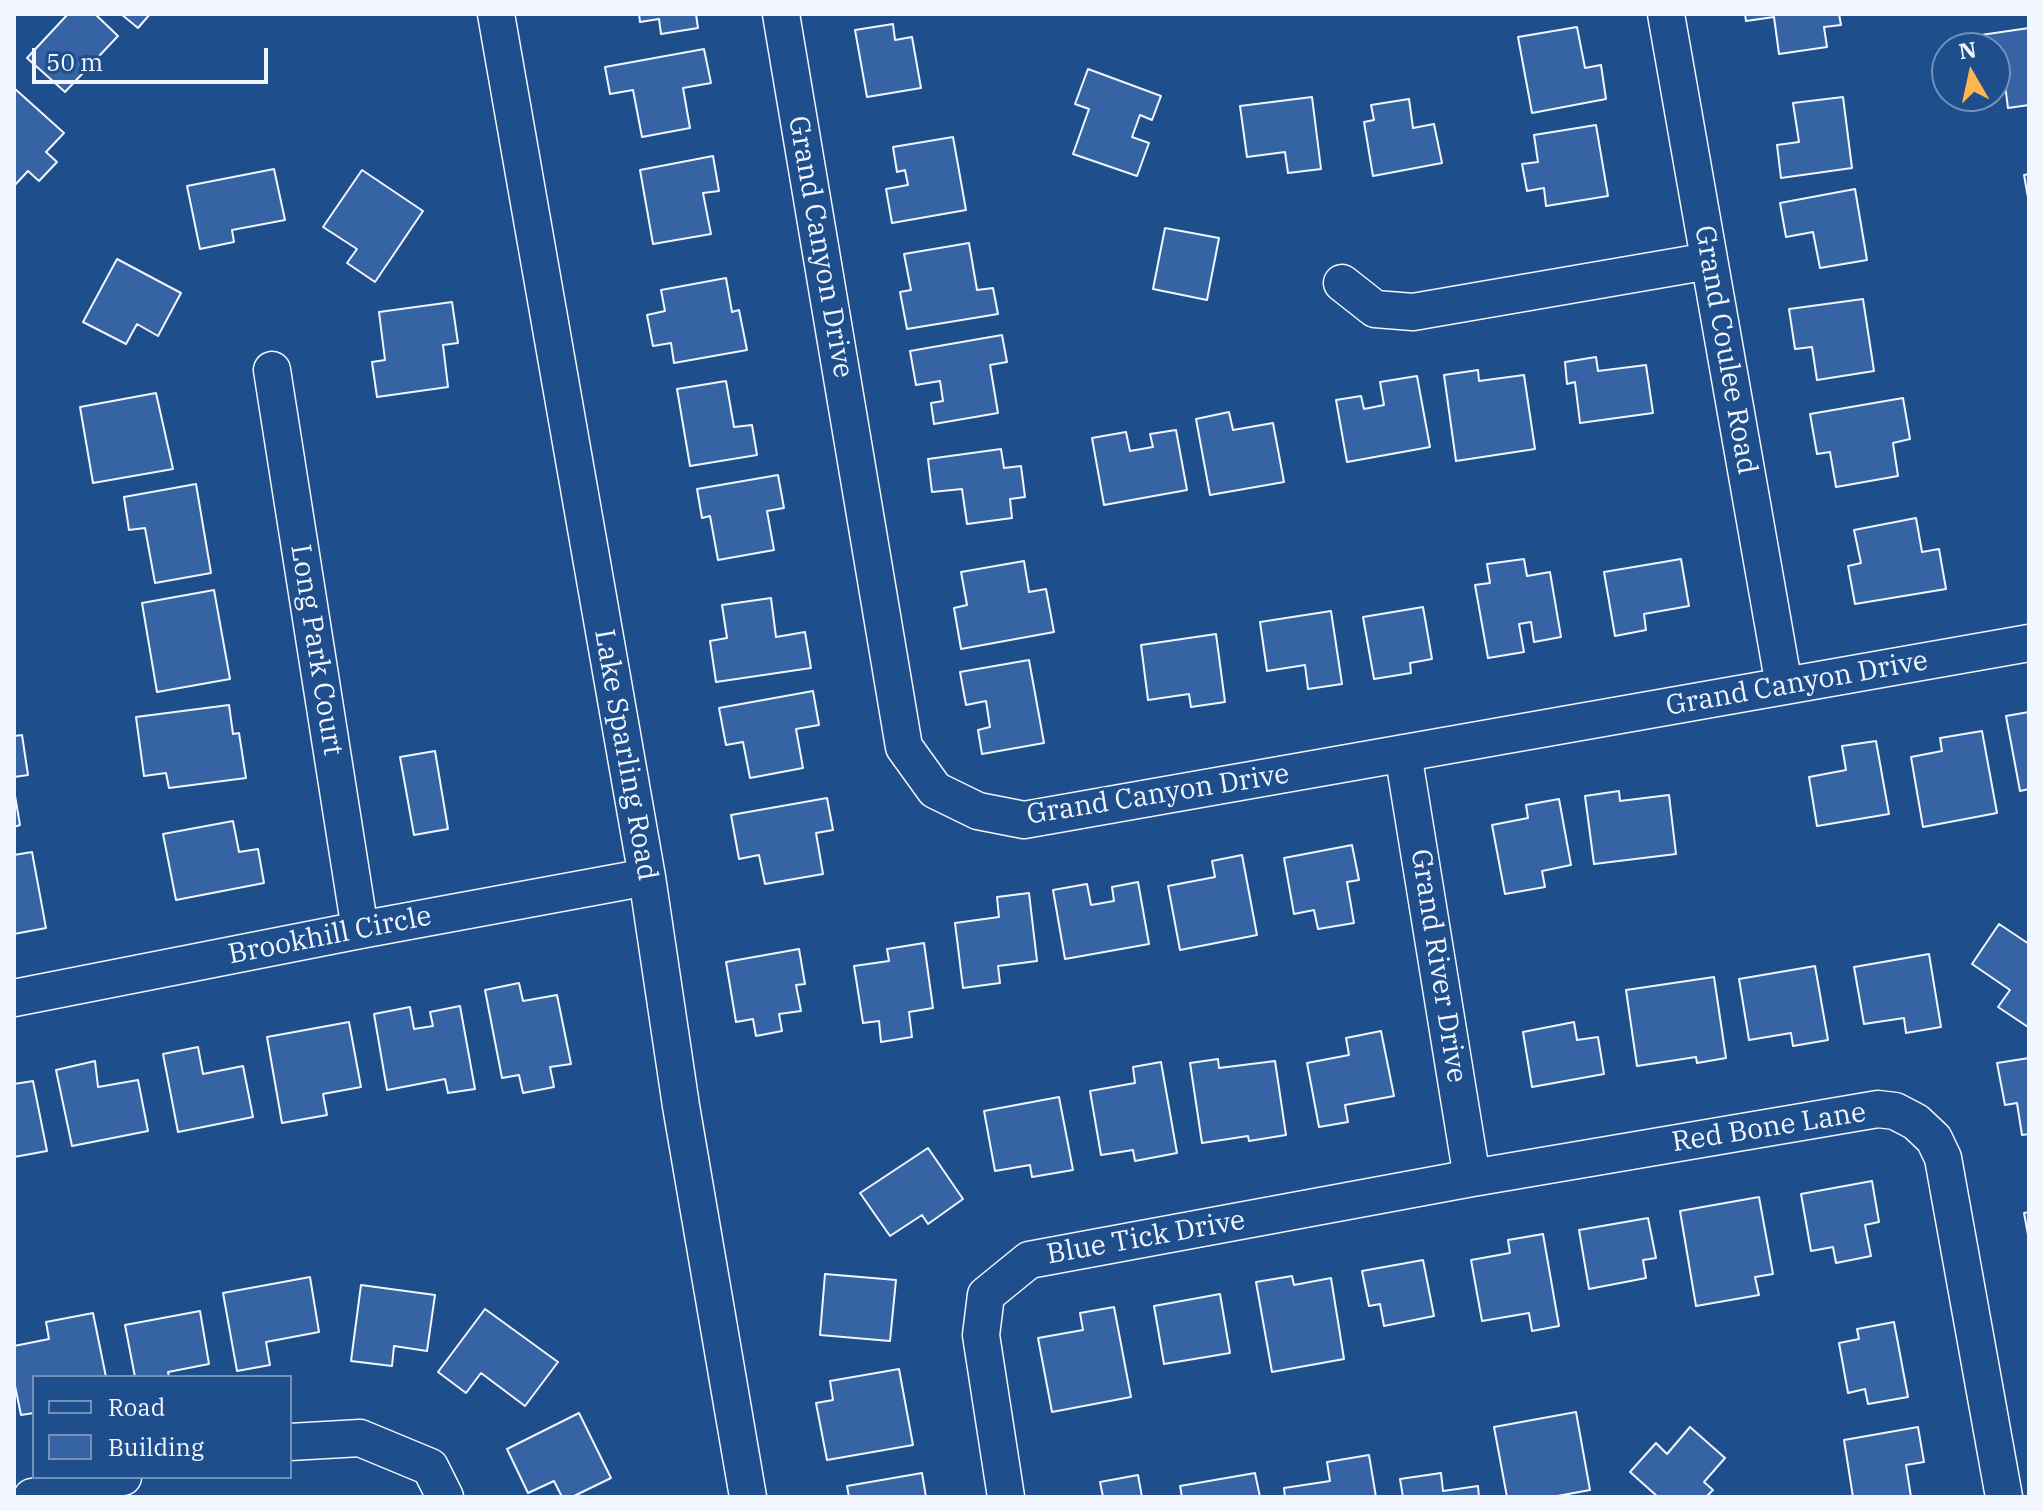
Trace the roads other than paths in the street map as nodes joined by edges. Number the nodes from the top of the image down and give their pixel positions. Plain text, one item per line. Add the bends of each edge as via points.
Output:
1 (496, 14) edge
2 (781, 14) edge
3 (1666, 14) edge
4 (1709, 261) junction
5 (1342, 283) dead end
6 (272, 370) dead end
7 (2029, 643) edge
8 (1784, 686) junction
9 (1403, 753) junction
10 (647, 877) junction
11 (360, 930) junction
12 (14, 998) edge
13 (1472, 1178) junction
14 (292, 1442) edge
15 (114, 1479) edge
16 (32, 1497) edge
17 (445, 1497) edge
18 (748, 1497) edge
19 (1006, 1497) edge
20 (2004, 1497) edge

1 - 10 street, Lake Sparling Road
2 - 9 street, Grand Canyon Drive via 904,747 935,790 978,811 1024,820
3 - 4 street, Grand Coulee Road
4 - 5 street via 1413,312 1375,309
4 - 8 street, Grand Coulee Road
6 - 11 street, Long Park Court
7 - 8 street, Grand Canyon Drive
8 - 9 street, Grand Canyon Drive
9 - 13 street, Grand River Drive
10 - 11 street, Brookhill Circle
10 - 18 street, Lake Sparling Road
11 - 12 street, Brookhill Circle
13 - 19 street, Blue Tick Drive via 1029,1260 986,1295 981,1335
13 - 20 street, Red Bone Lane via 1878,1109 1916,1122 1934,1139 1943,1158
14 - 17 street via 360,1438 430,1467
15 - 16 street

